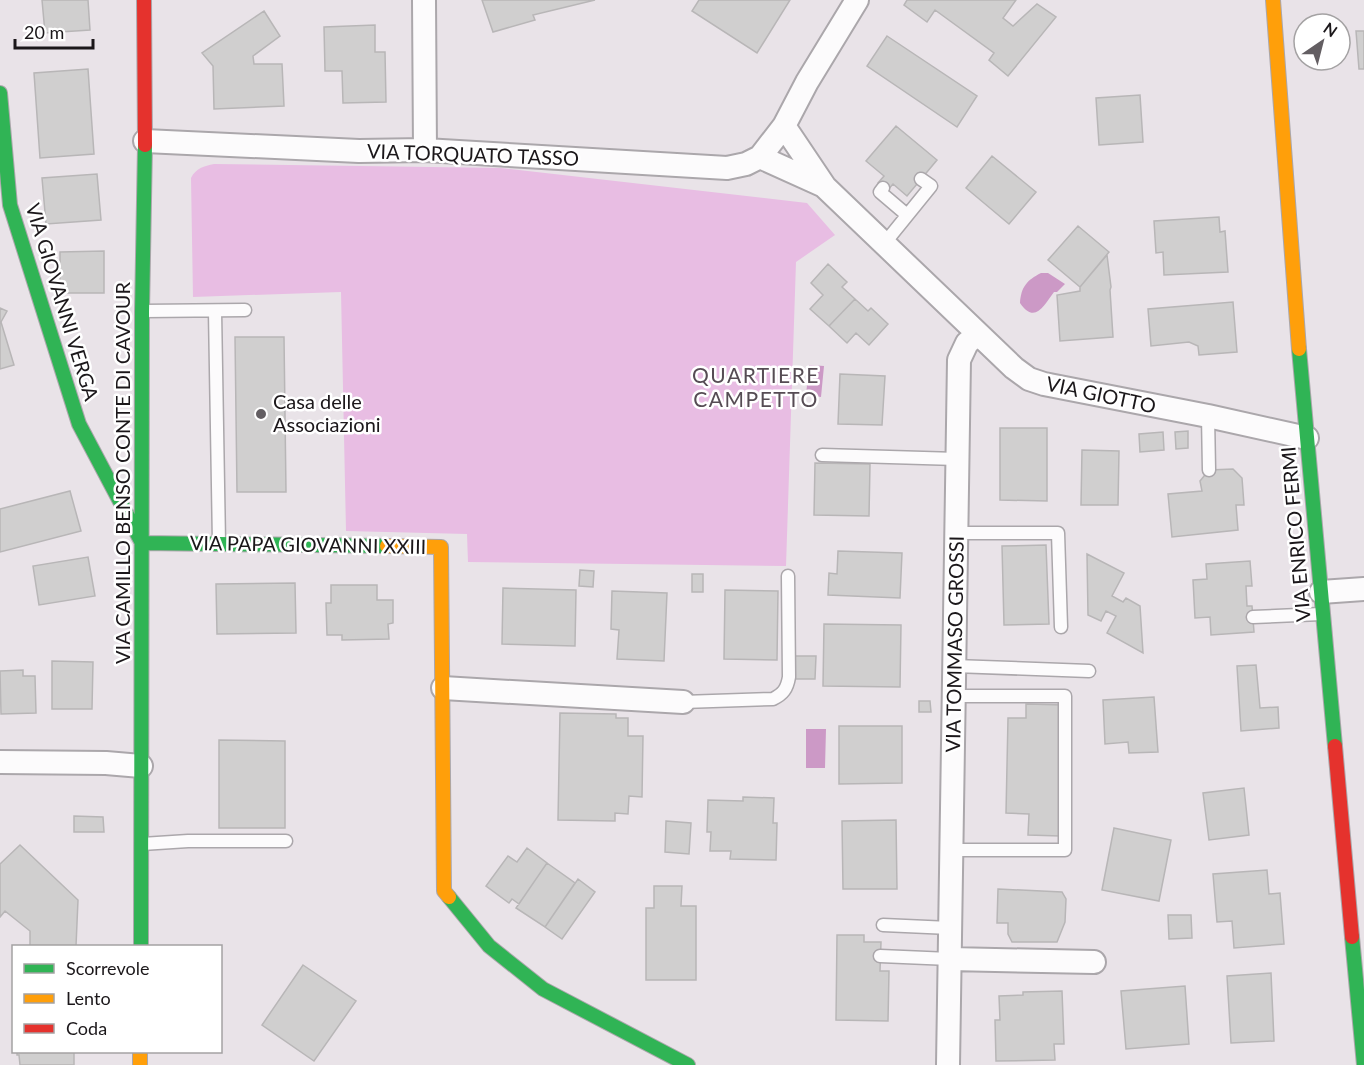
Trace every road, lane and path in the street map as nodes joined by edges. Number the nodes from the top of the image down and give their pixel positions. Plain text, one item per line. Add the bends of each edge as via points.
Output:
1 (144, 0) edge
2 (424, 0) edge
3 (857, 0) edge
4 (1273, 0) edge
5 (0, 93) edge
6 (784, 126) junction
7 (145, 141) junction
8 (425, 150) junction
9 (760, 157) junction
10 (921, 179) dead end
11 (825, 187) junction
12 (883, 188) dead end
13 (907, 214) junction
14 (884, 244) junction
15 (245, 310) dead end
16 (215, 311) junction
17 (142, 312) junction
18 (978, 334) junction
19 (1208, 416) junction
20 (1307, 438) junction
21 (822, 455) dead end
22 (957, 459) junction
23 (1209, 470) dead end
24 (956, 533) junction
25 (142, 543) junction
26 (219, 544) junction
27 (788, 576) dead end
28 (1364, 589) edge
29 (1322, 603) junction
30 (1253, 617) dead end
31 (1061, 627) dead end
32 (954, 666) junction
33 (1089, 671) dead end
34 (443, 688) junction
35 (954, 696) junction
36 (683, 702) joint
37 (0, 762) edge
38 (141, 766) junction
39 (286, 841) dead end
40 (141, 844) junction
41 (951, 850) junction
42 (883, 925) dead end
43 (950, 928) junction
44 (141, 945) edge
45 (880, 956) dead end
46 (950, 959) junction
47 (1094, 962) dead end
48 (1363, 1039) edge
49 (688, 1065) edge
50 (948, 1065) edge
51 (1364, 1065) edge

1 - 7 street, VIA CAMILLO BENSO CONTE DI CAVOUR
2 - 8 street
3 - 6 street
4 - 20 street, VIA ENRICO FERMI
5 - 25 street, VIA GIOVANNI VERGA via 10,205 79,424
6 - 9 street
6 - 11 street, VIA GIOTTO
7 - 8 street, VIA TORQUATO TASSO via 359,151
7 - 17 street, VIA CAMILLO BENSO CONTE DI CAVOUR
8 - 9 street, VIA TORQUATO TASSO via 727,168
9 - 11 street, VIA GIOTTO
10 - 13 lane via 931,186
11 - 14 street, VIA GIOTTO
12 - 13 lane via 880,192
13 - 14 lane
14 - 18 street, VIA GIOTTO
15 - 16 lane
16 - 17 lane
16 - 26 lane
17 - 25 street, VIA CAMILLO BENSO CONTE DI CAVOUR
18 - 19 street, VIA GIOTTO via 1029,379
18 - 22 street, VIA TOMMASO GROSSI via 959,360
19 - 20 street, VIA GIOTTO
19 - 23 lane
20 - 29 street, VIA ENRICO FERMI
21 - 22 lane
22 - 24 street, VIA TOMMASO GROSSI
24 - 31 lane via 1058,533
24 - 32 street, VIA TOMMASO GROSSI
25 - 26 street, VIA PAPA GIOVANNI XXIII
25 - 38 street, VIA CAMILLO BENSO CONTE DI CAVOUR
26 - 34 street, VIA PAPA GIOVANNI XXIII via 441,546
27 - 36 lane via 789,677 782,694 773,699
28 - 29 street
29 - 30 lane
29 - 48 street, VIA ENRICO FERMI
32 - 33 lane
32 - 35 street, VIA TOMMASO GROSSI
34 - 36 street
34 - 49 street, VIA PAPA GIOVANNI XXIII via 444,891 489,946 543,989
35 - 41 street, VIA TOMMASO GROSSI
35 - 41 lane via 1065,696 1065,850
37 - 38 street
38 - 40 street, VIA CAMILLO BENSO CONTE DI CAVOUR
39 - 40 lane
40 - 44 street, VIA CAMILLO BENSO CONTE DI CAVOUR
41 - 43 street, VIA TOMMASO GROSSI
42 - 43 lane
43 - 46 street, VIA TOMMASO GROSSI
45 - 46 lane
46 - 47 street
46 - 50 street, VIA TOMMASO GROSSI
48 - 51 street, VIA ENRICO FERMI

